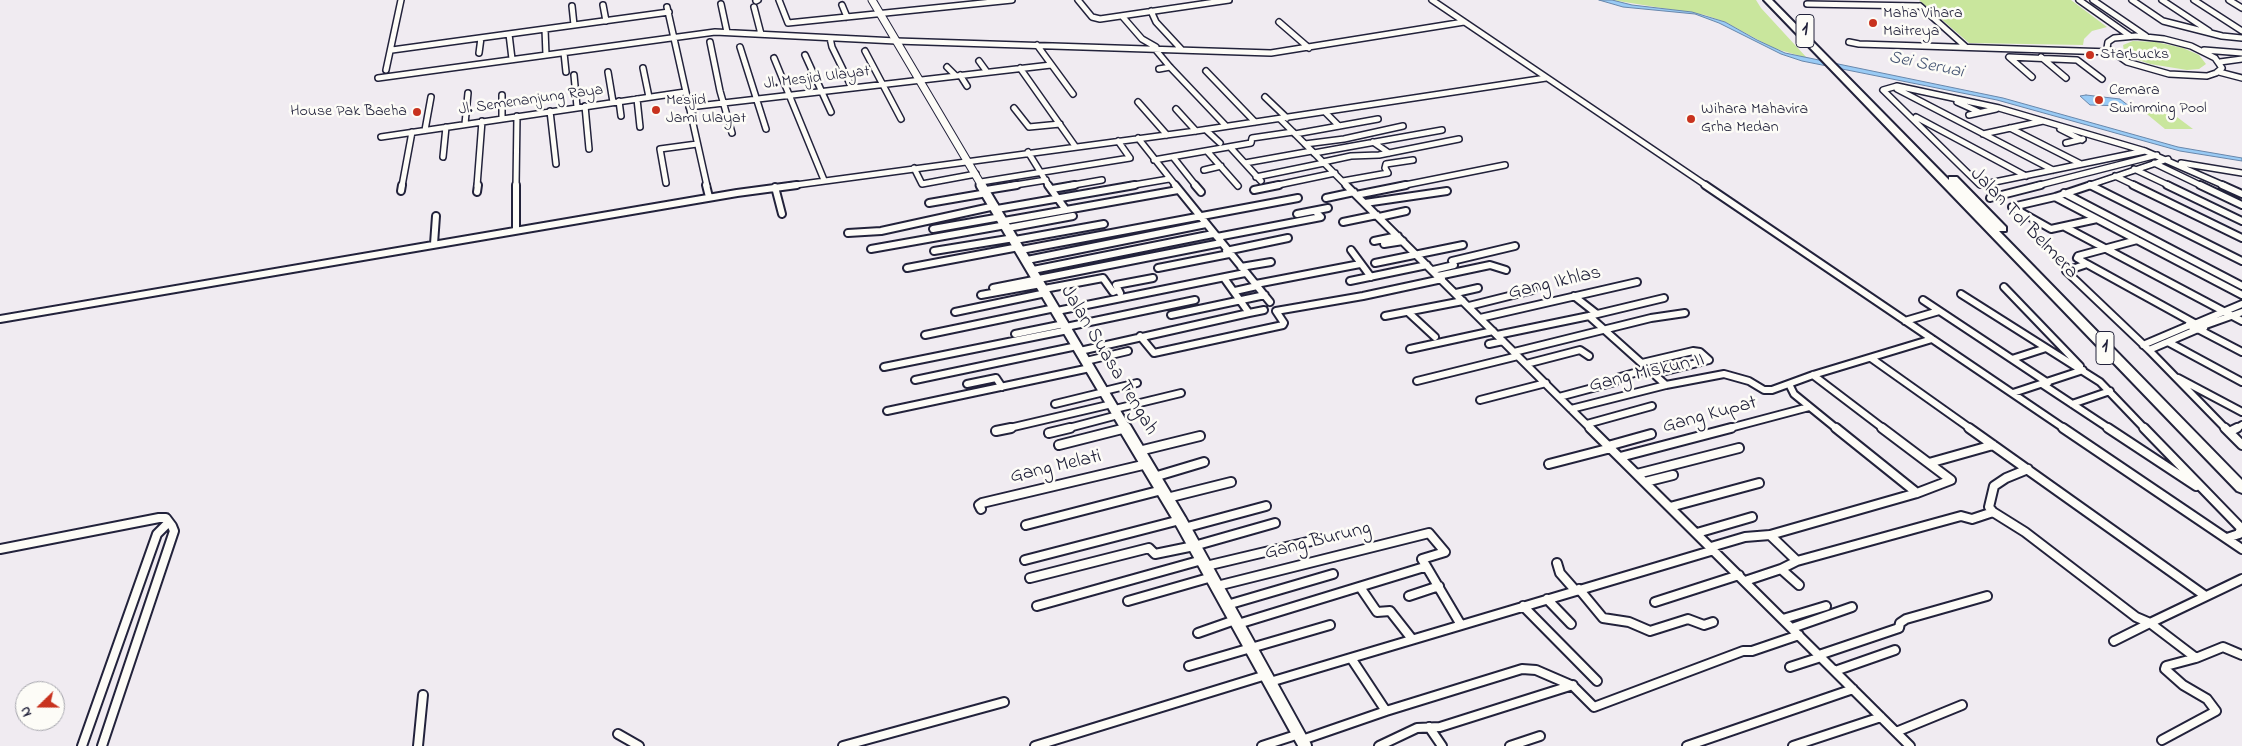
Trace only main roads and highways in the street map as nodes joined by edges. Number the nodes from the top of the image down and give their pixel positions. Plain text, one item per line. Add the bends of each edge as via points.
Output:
1 (1768, 0) edge
2 (1775, 0) edge
3 (1836, 66) junction
4 (2242, 476) edge
5 (2242, 488) edge

1 - 3 highway, Jalan Tol Belmera / 1
2 - 3 highway, Jalan Tol Belmera / 1
3 - 4 highway, Jalan Tol Belmera / 1 via 1979,205
3 - 5 highway, Jalan Tol Belmera / 1

